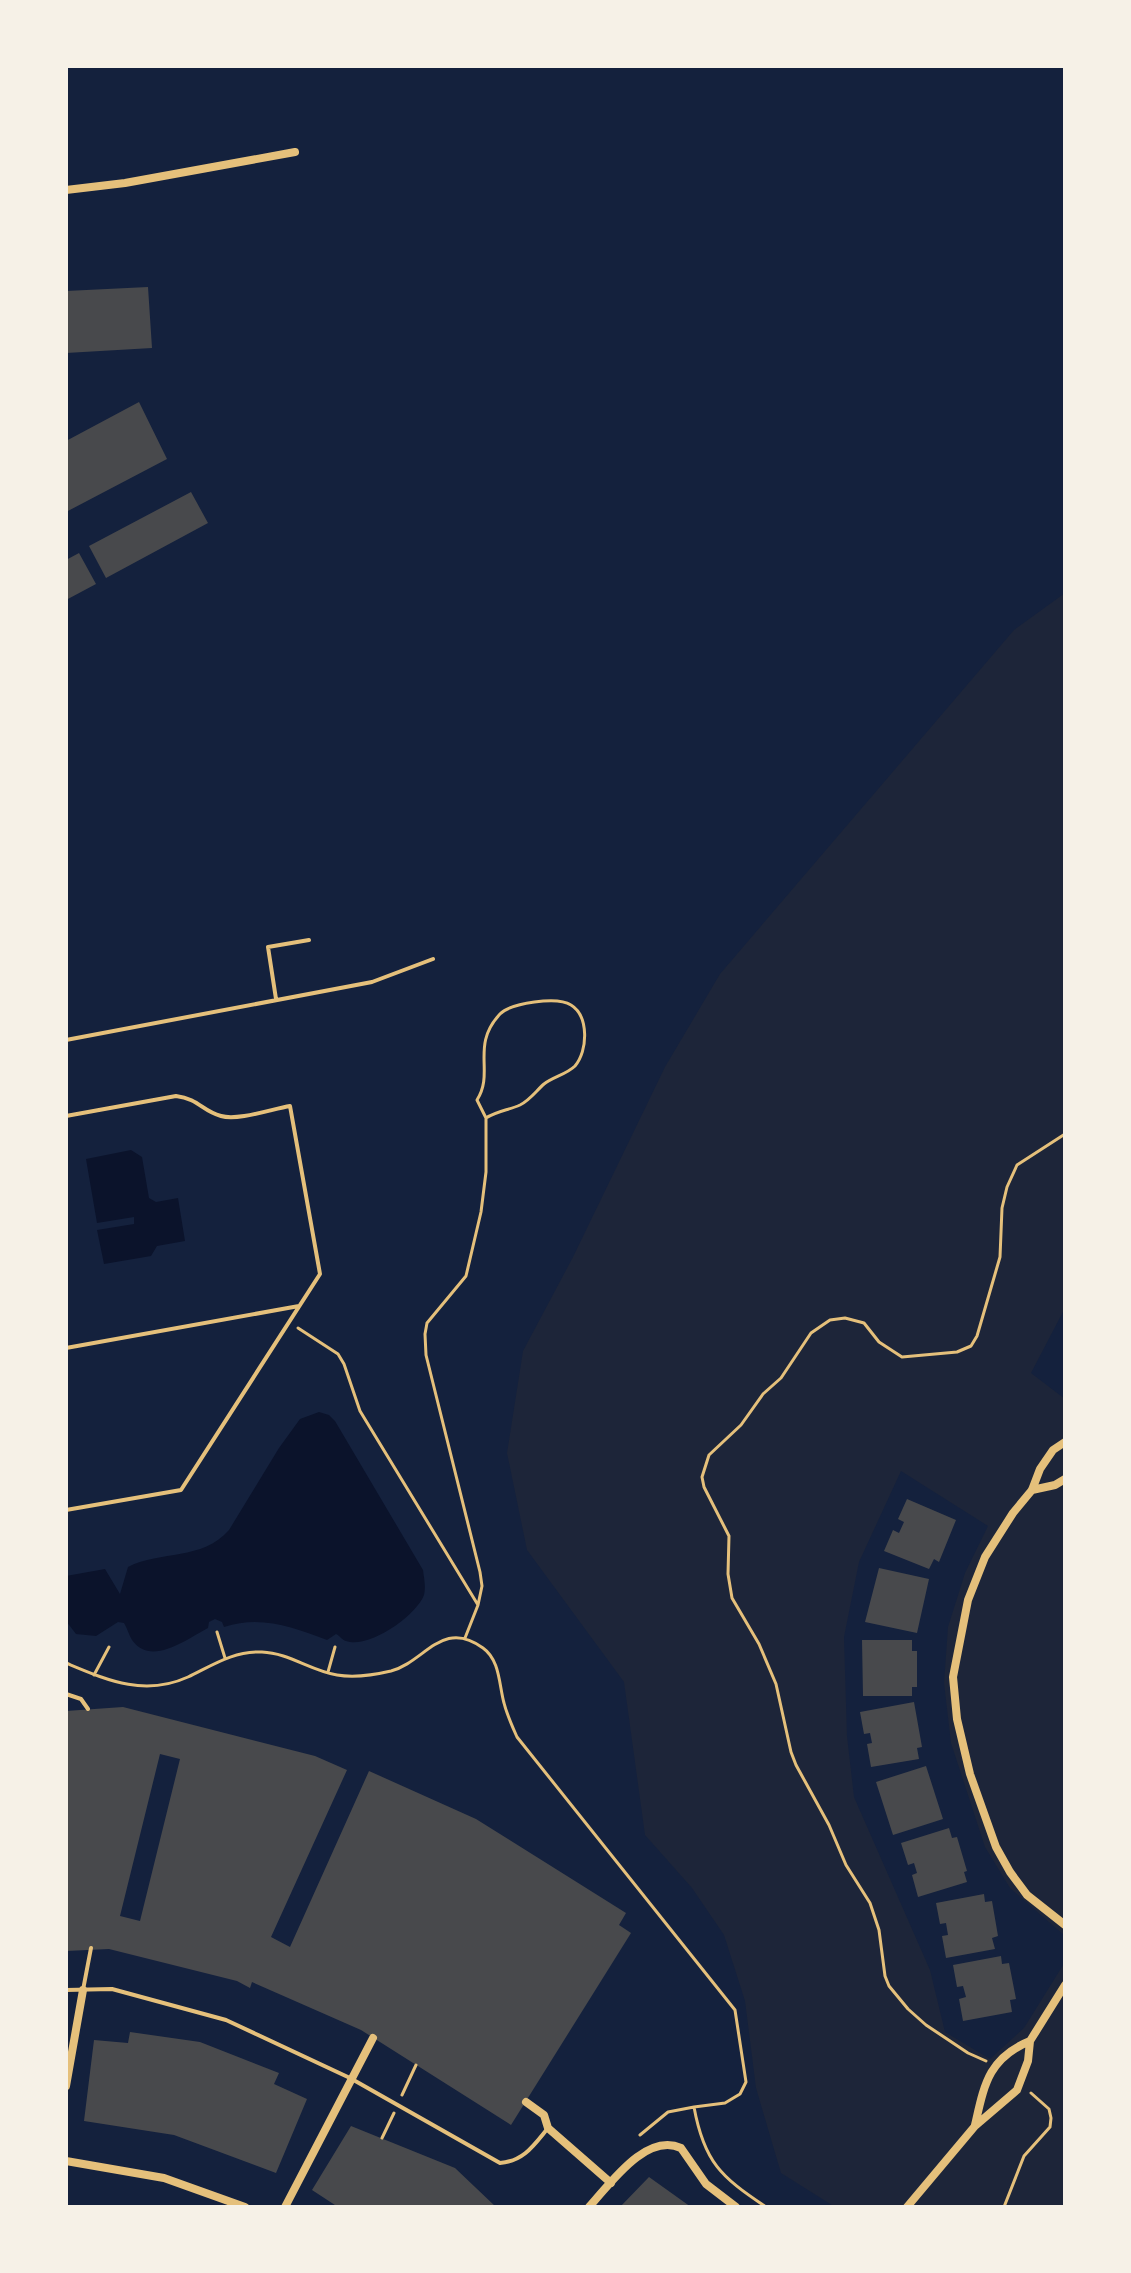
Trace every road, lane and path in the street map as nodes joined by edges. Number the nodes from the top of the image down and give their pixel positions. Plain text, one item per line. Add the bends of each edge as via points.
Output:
1 (295, 152) dead end
2 (66, 190) edge
3 (309, 940) dead end
4 (433, 959) dead end
5 (276, 999) junction
6 (66, 1040) edge
7 (66, 1116) edge
8 (486, 1118) junction
9 (1065, 1134) edge
10 (299, 1306) junction
11 (289, 1321) junction
12 (66, 1348) edge
13 (1065, 1442) edge
14 (1065, 1479) edge
15 (1032, 1490) junction
16 (66, 1510) edge
17 (478, 1605) junction
18 (217, 1632) dead end
19 (465, 1638) junction
20 (109, 1647) dead end
21 (335, 1647) dead end
22 (225, 1658) junction
23 (66, 1663) edge
24 (328, 1672) junction
25 (94, 1675) junction
26 (66, 1694) edge
27 (88, 1709) dead end
28 (1065, 1925) edge
29 (91, 1948) dead end
30 (1065, 1985) edge
31 (66, 1990) edge
32 (83, 1990) junction
33 (373, 2038) dead end
34 (1030, 2041) junction
35 (995, 2066) junction
36 (350, 2078) junction
37 (66, 2086) edge
38 (1021, 2086) junction
39 (526, 2102) dead end
40 (694, 2107) junction
41 (975, 2126) junction
42 (548, 2128) junction
43 (640, 2135) dead end
44 (66, 2161) edge
45 (611, 2183) junction
46 (245, 2207) edge
47 (285, 2207) edge
48 (589, 2207) edge
49 (736, 2207) edge
50 (766, 2207) edge
51 (907, 2207) edge
52 (1004, 2207) edge

1 - 2 street
3 - 5 lane via 268,947
4 - 5 lane via 372,982
5 - 6 lane
7 - 10 lane via 176,1096 193,1098 229,1118 290,1106 320,1274
8 - 8 path via 477,1100 484,1088 483,1045 502,1012 550,1001 576,1009 585,1037 582,1058 522,1104
8 - 17 path via 485,1181 466,1276 427,1323 425,1344 480,1572
9 - 35 path via 1017,1165 1007,1187 998,1267 971,1346 902,1357 879,1342 864,1323 830,1320 811,1333 781,1378 719,1443 703,1470 704,1487 729,1536 732,1598 776,1684 796,1765 870,1903 889,1986 926,2025
10 - 11 lane
10 - 12 lane
11 - 16 lane via 181,1490
11 - 17 path via 338,1354 360,1411
13 - 15 street via 1053,1450
14 - 15 street
15 - 28 street via 985,1557 968,1600 953,1677 970,1774 996,1847 1027,1895
17 - 19 path
18 - 22 path
19 - 24 path via 442,1639 395,1670 362,1676
19 - 40 path via 485,1649 498,1669 517,1737 735,2010 746,2082 740,2094 725,2103
20 - 25 path
21 - 24 path
22 - 24 path via 264,1652
22 - 25 path via 158,1686 133,1687
23 - 25 path
26 - 27 lane via 81,1699
29 - 32 lane
30 - 34 street
31 - 32 lane
32 - 36 lane via 112,1989 226,2020
32 - 37 street
33 - 36 street
34 - 35 street
34 - 38 street
35 - 41 street via 984,2085
36 - 42 lane via 500,2163 527,2154
36 - 47 street
38 - 41 street
38 - 52 path via 1043,2102 1050,2127 1024,2156
39 - 42 street via 544,2115
40 - 43 path via 668,2112
40 - 50 path via 705,2150 722,2174
41 - 51 street
42 - 45 street
44 - 46 street via 164,2178
45 - 48 street
45 - 49 street via 652,2147 672,2144 681,2148 706,2184

